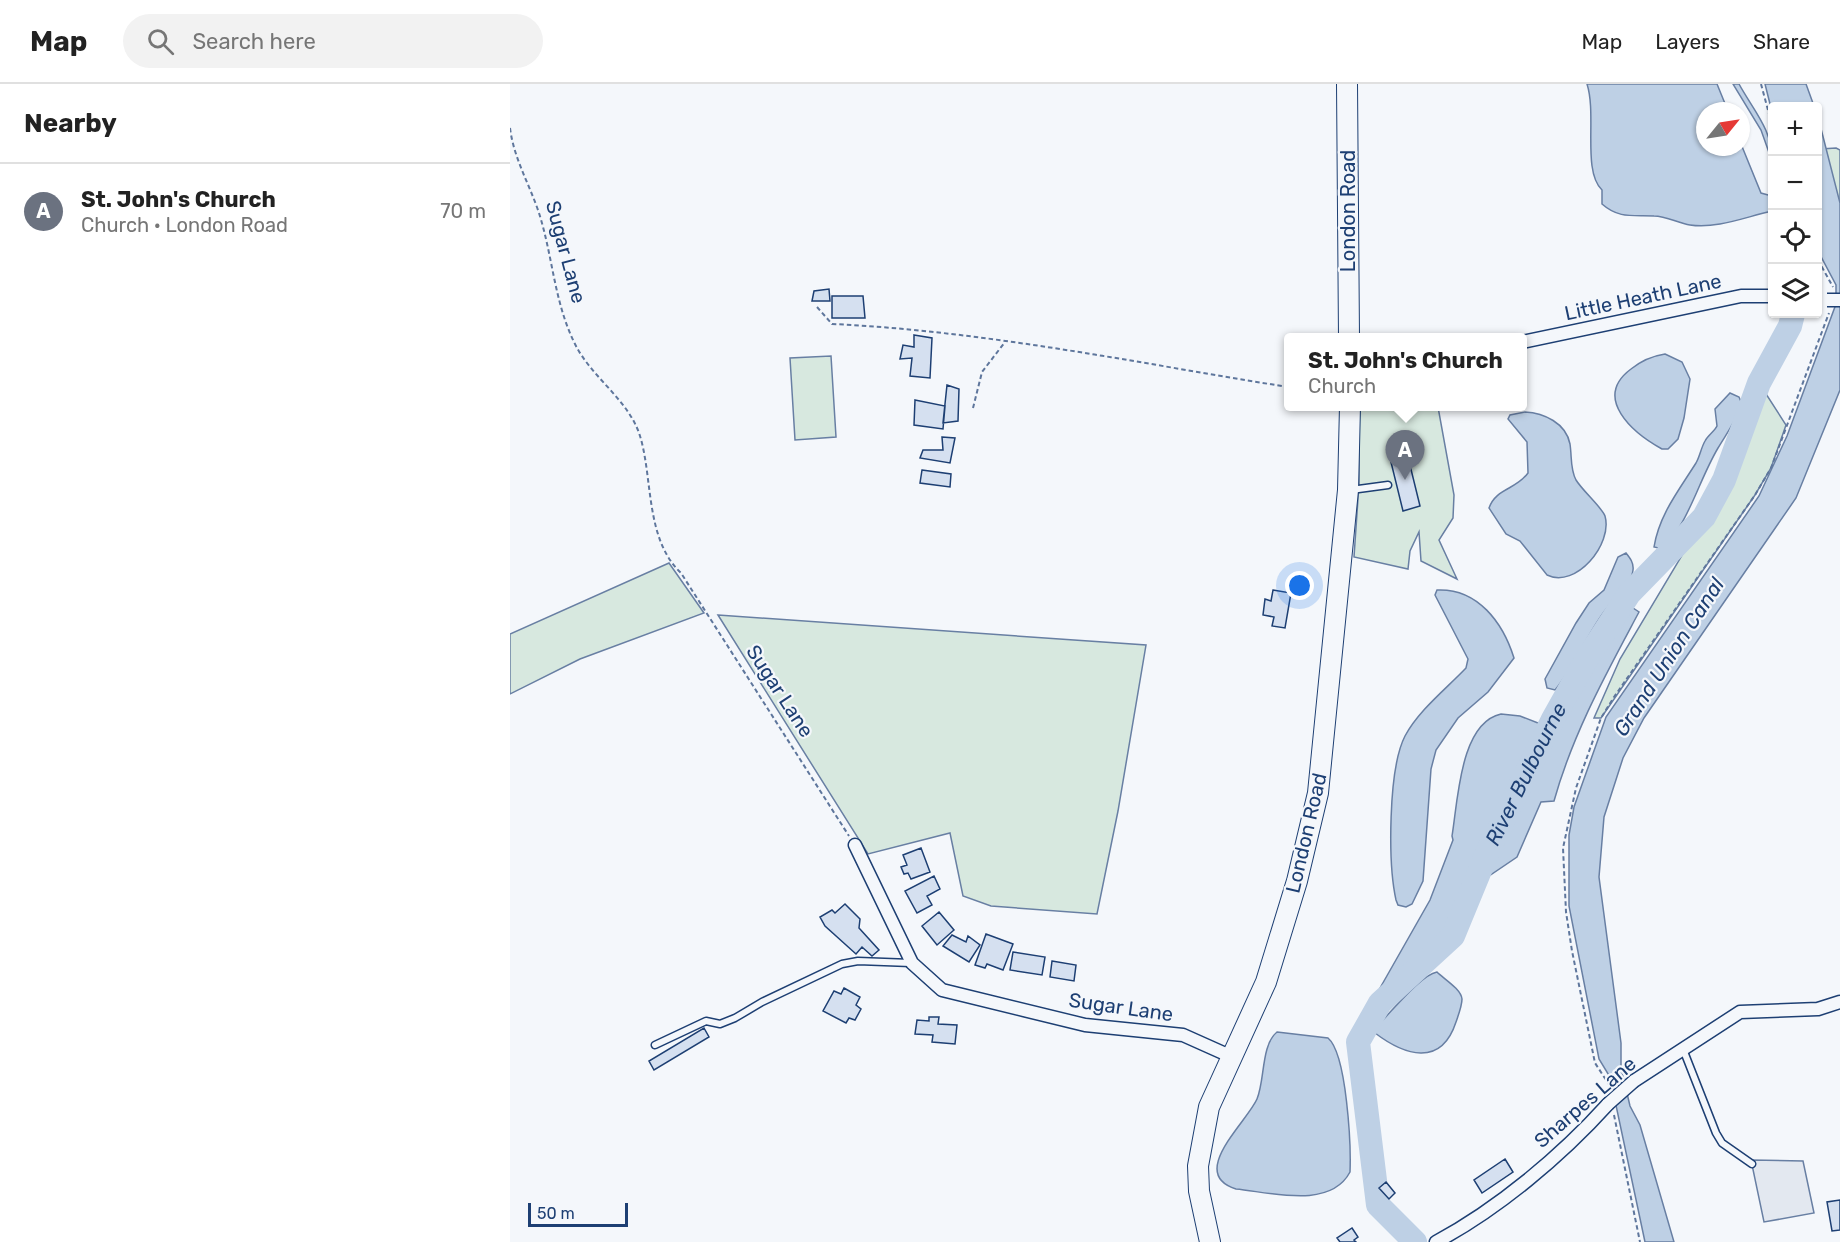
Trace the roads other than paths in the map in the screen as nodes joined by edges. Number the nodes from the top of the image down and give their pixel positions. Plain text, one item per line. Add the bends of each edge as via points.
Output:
1 (1347, 84) edge
2 (1768, 296) edge
3 (1840, 300) edge
4 (1825, 303) edge
5 (1350, 333) edge
6 (1527, 341) edge
7 (1350, 411) edge
8 (1388, 485) dead end
9 (1348, 490) junction
10 (855, 844) road end
11 (912, 963) junction
12 (1840, 1002) edge
13 (655, 1045) dead end
14 (1683, 1049) junction
15 (1230, 1056) junction
16 (1752, 1164) dead end
17 (1210, 1242) edge
18 (1436, 1242) edge

1 - 5 main road, London Road
2 - 6 street, Little Heath Lane via 1741,297
3 - 4 street, bridge
7 - 9 main road, London Road
8 - 9 lane
9 - 15 main road, London Road via 1318,793 1297,881 1266,982
10 - 11 street, Sugar Lane
11 - 13 lane via 842,964 735,1018 720,1024 706,1021
11 - 15 street, Sugar Lane via 942,990 1085,1025 1183,1035
12 - 14 street, Sharpes Lane via 1818,1009 1740,1012
14 - 16 lane via 1716,1133 1722,1143
14 - 18 street, Sharpes Lane, bridge via 1634,1082 1582,1133 1472,1222
15 - 17 main road, London Road via 1209,1107 1200,1147 1199,1191

